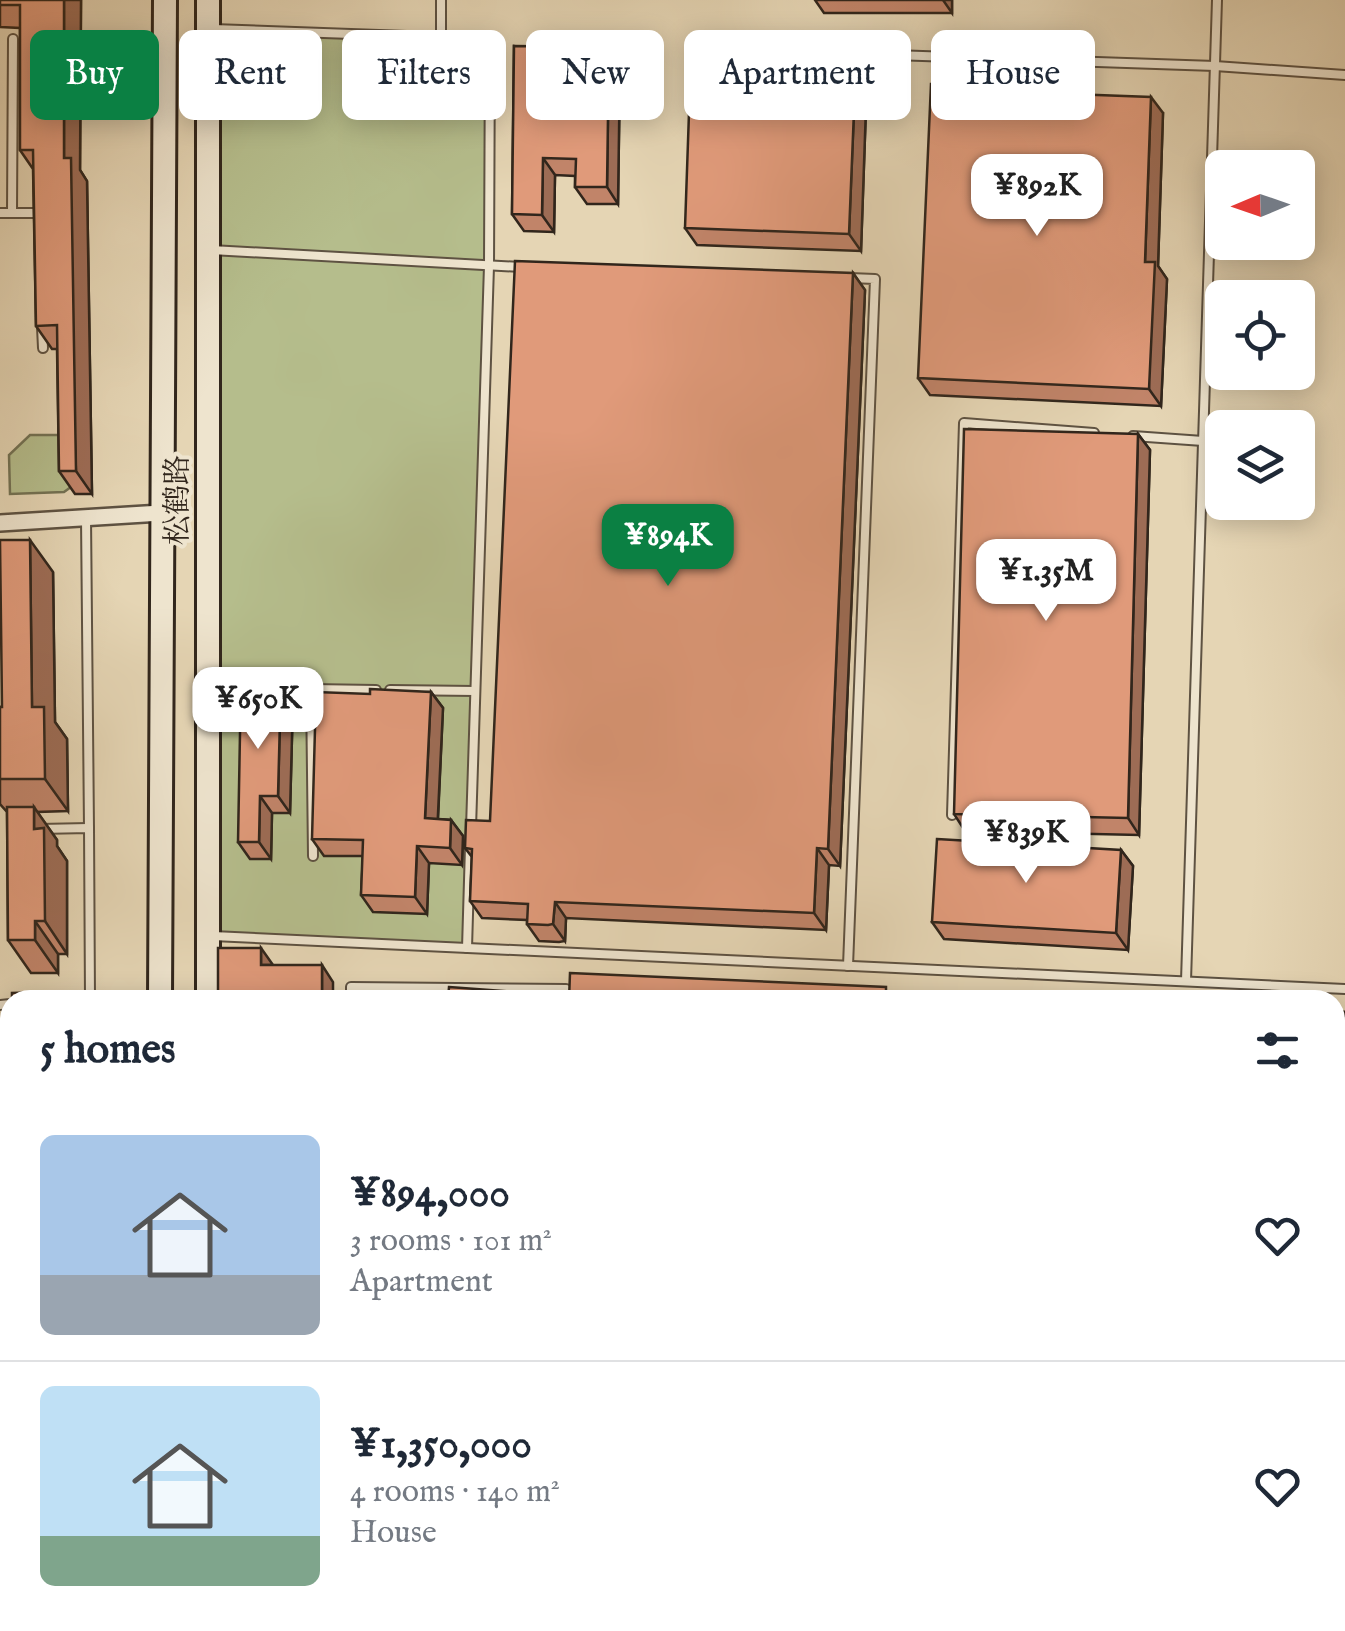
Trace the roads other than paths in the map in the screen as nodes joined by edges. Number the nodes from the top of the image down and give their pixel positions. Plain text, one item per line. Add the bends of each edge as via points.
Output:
1 (164, 0) edge
2 (208, 0) edge
3 (441, 0) edge
4 (1217, 0) edge
5 (209, 29) junction
6 (441, 30) edge
7 (342, 34) edge
8 (12, 39) dead end
9 (911, 56) edge
10 (1215, 66) junction
11 (1345, 75) edge
12 (490, 120) edge
13 (12, 212) junction
14 (0, 213) edge
15 (40, 231) edge
16 (206, 250) junction
17 (489, 266) junction
18 (528, 268) edge
19 (836, 278) edge
20 (42, 309) edge
21 (43, 348) edge
22 (1103, 434) edge
23 (1123, 435) edge
24 (1203, 441) junction
25 (161, 513) junction
26 (86, 518) junction
27 (0, 524) edge
28 (475, 690) junction
29 (952, 815) edge
30 (89, 828) junction
31 (36, 829) edge
32 (313, 856) edge
33 (208, 936) junction
34 (466, 948) junction
35 (848, 966) junction
36 (1186, 981) junction
37 (1345, 989) edge
38 (90, 990) edge
39 (160, 990) edge
40 (208, 990) edge
41 (351, 990) edge
42 (566, 990) edge

1 - 25 main road, 松鹤路
2 - 5 main road, 松鹤路
3 - 6 lane
4 - 10 lane
5 - 7 lane
5 - 16 main road, 松鹤路
8 - 13 lane
9 - 10 lane
10 - 11 lane
10 - 24 lane
12 - 17 lane
13 - 14 lane
13 - 15 lane via 39,212
16 - 17 lane
16 - 33 main road, 松鹤路
17 - 18 lane
17 - 28 lane
19 - 35 lane via 875,279
20 - 21 lane
22 - 29 lane via 964,423
23 - 24 lane
24 - 36 lane
25 - 26 street
25 - 39 main road, 松鹤路
26 - 27 street
26 - 30 lane
28 - 32 lane via 311,689
28 - 34 lane
30 - 31 lane
30 - 38 lane
33 - 34 lane
33 - 40 main road, 松鹤路
34 - 35 lane
35 - 36 lane
36 - 37 lane
41 - 42 lane

